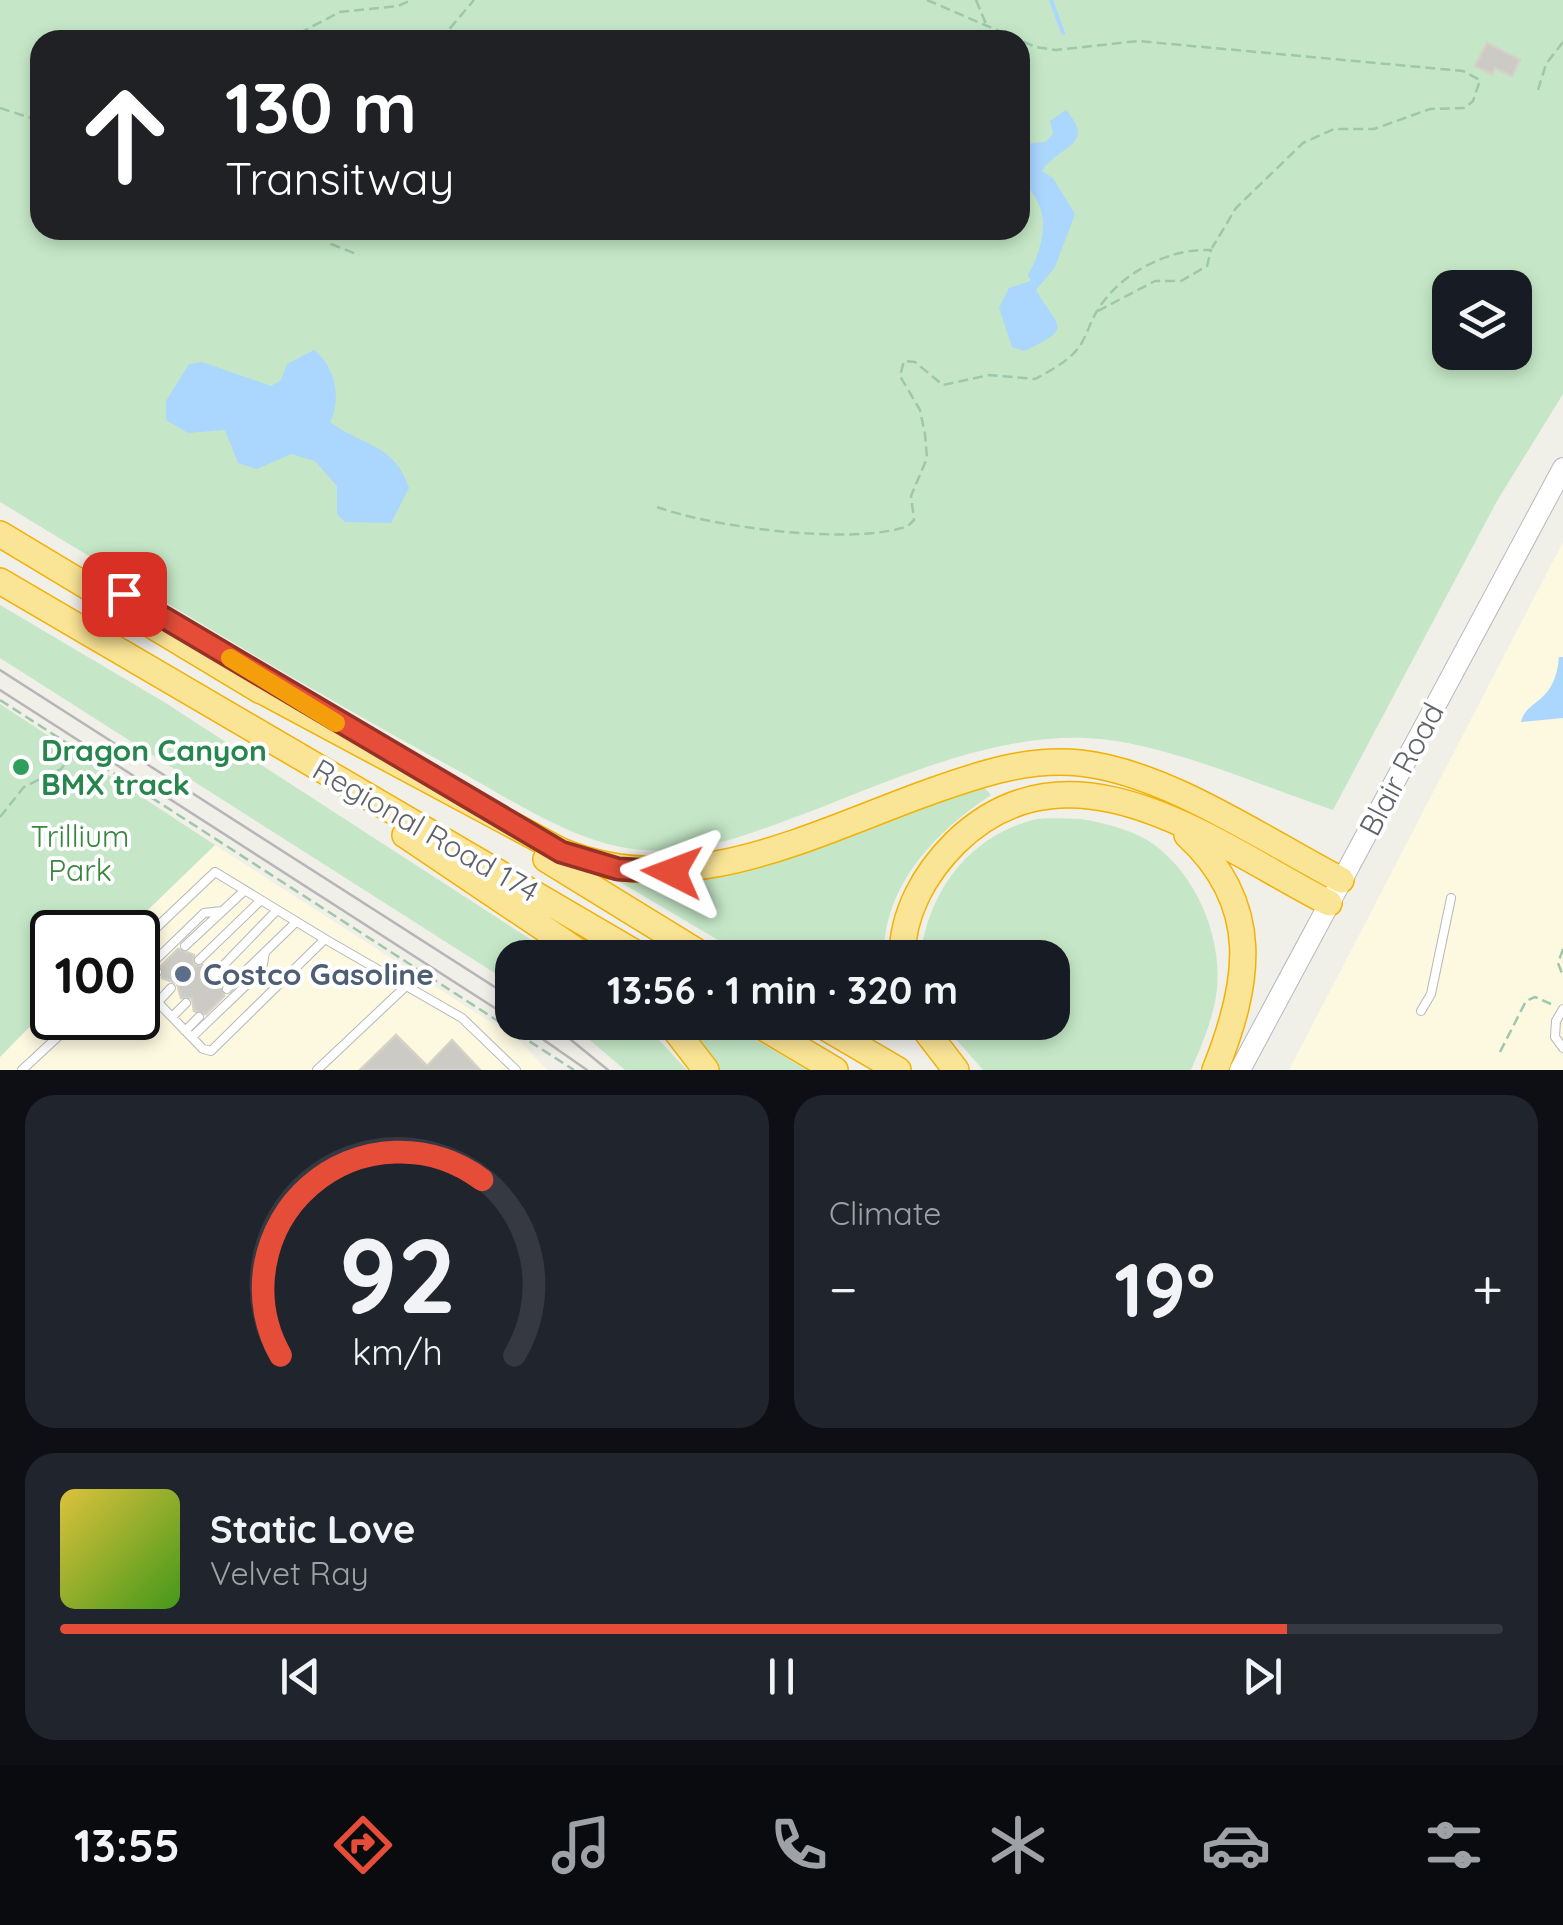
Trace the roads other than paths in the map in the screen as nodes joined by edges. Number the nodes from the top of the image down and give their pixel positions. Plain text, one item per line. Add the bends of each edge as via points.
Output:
1 (1563, 468) edge
2 (0, 521) edge
3 (0, 534) edge
4 (75, 565) dead end
5 (0, 582) edge
6 (244, 674) junction
7 (235, 720) junction
8 (1171, 822) junction
9 (244, 890) junction
10 (1335, 891) junction
11 (1452, 898) dead end
12 (261, 900) junction
13 (277, 910) junction
14 (222, 911) junction
15 (296, 922) junction
16 (160, 924) edge
17 (325, 939) junction
18 (561, 940) edge
19 (613, 940) edge
20 (677, 940) edge
21 (905, 940) edge
22 (185, 946) dead end
23 (265, 952) junction
24 (160, 960) edge
25 (199, 960) dead end
26 (214, 975) dead end
27 (405, 987) junction
28 (171, 988) dead end
29 (227, 989) dead end
30 (160, 1000) edge
31 (186, 1003) dead end
32 (160, 1004) edge
33 (1421, 1010) dead end
34 (1562, 1010) edge
35 (172, 1016) junction
36 (199, 1017) dead end
37 (188, 1034) junction
38 (54, 1040) edge
39 (684, 1040) edge
40 (784, 1040) edge
41 (847, 1040) edge
42 (933, 1040) edge
43 (1563, 1048) edge
44 (22, 1070) edge
45 (317, 1070) edge
46 (516, 1070) edge
47 (706, 1070) edge
48 (834, 1070) edge
49 (898, 1070) edge
50 (956, 1070) edge
51 (1215, 1070) edge
52 (1240, 1070) edge

1 - 10 main road, Blair Road
2 - 4 lane
3 - 6 highway, Regional Road 174
5 - 7 highway, Regional Road 174
6 - 10 highway via 578,859 618,869 672,872 725,863 989,771 1080,763 1158,786
6 - 20 highway, Regional Road 174
7 - 18 highway
7 - 19 highway, Regional Road 174
8 - 10 highway
8 - 21 highway via 1122,800 1078,793 1002,810 964,834 924,880
8 - 51 highway via 1215,867 1242,929 1241,997
9 - 12 lane
9 - 14 lane
9 - 16 lane via 215,872
10 - 52 main road, Blair Road
11 - 33 lane
12 - 13 lane
12 - 25 lane
13 - 15 lane
13 - 26 lane
14 - 22 lane
14 - 24 lane via 204,913
15 - 17 lane
15 - 23 lane
17 - 27 lane
17 - 37 lane via 211,1051
23 - 29 lane
23 - 37 lane via 262,970
27 - 45 lane
27 - 46 lane via 462,1018
28 - 30 lane
31 - 35 lane
32 - 35 lane
34 - 43 lane via 1555,1037
35 - 37 lane
36 - 37 lane
38 - 44 lane
39 - 47 highway
40 - 48 highway
41 - 49 highway
42 - 50 highway

